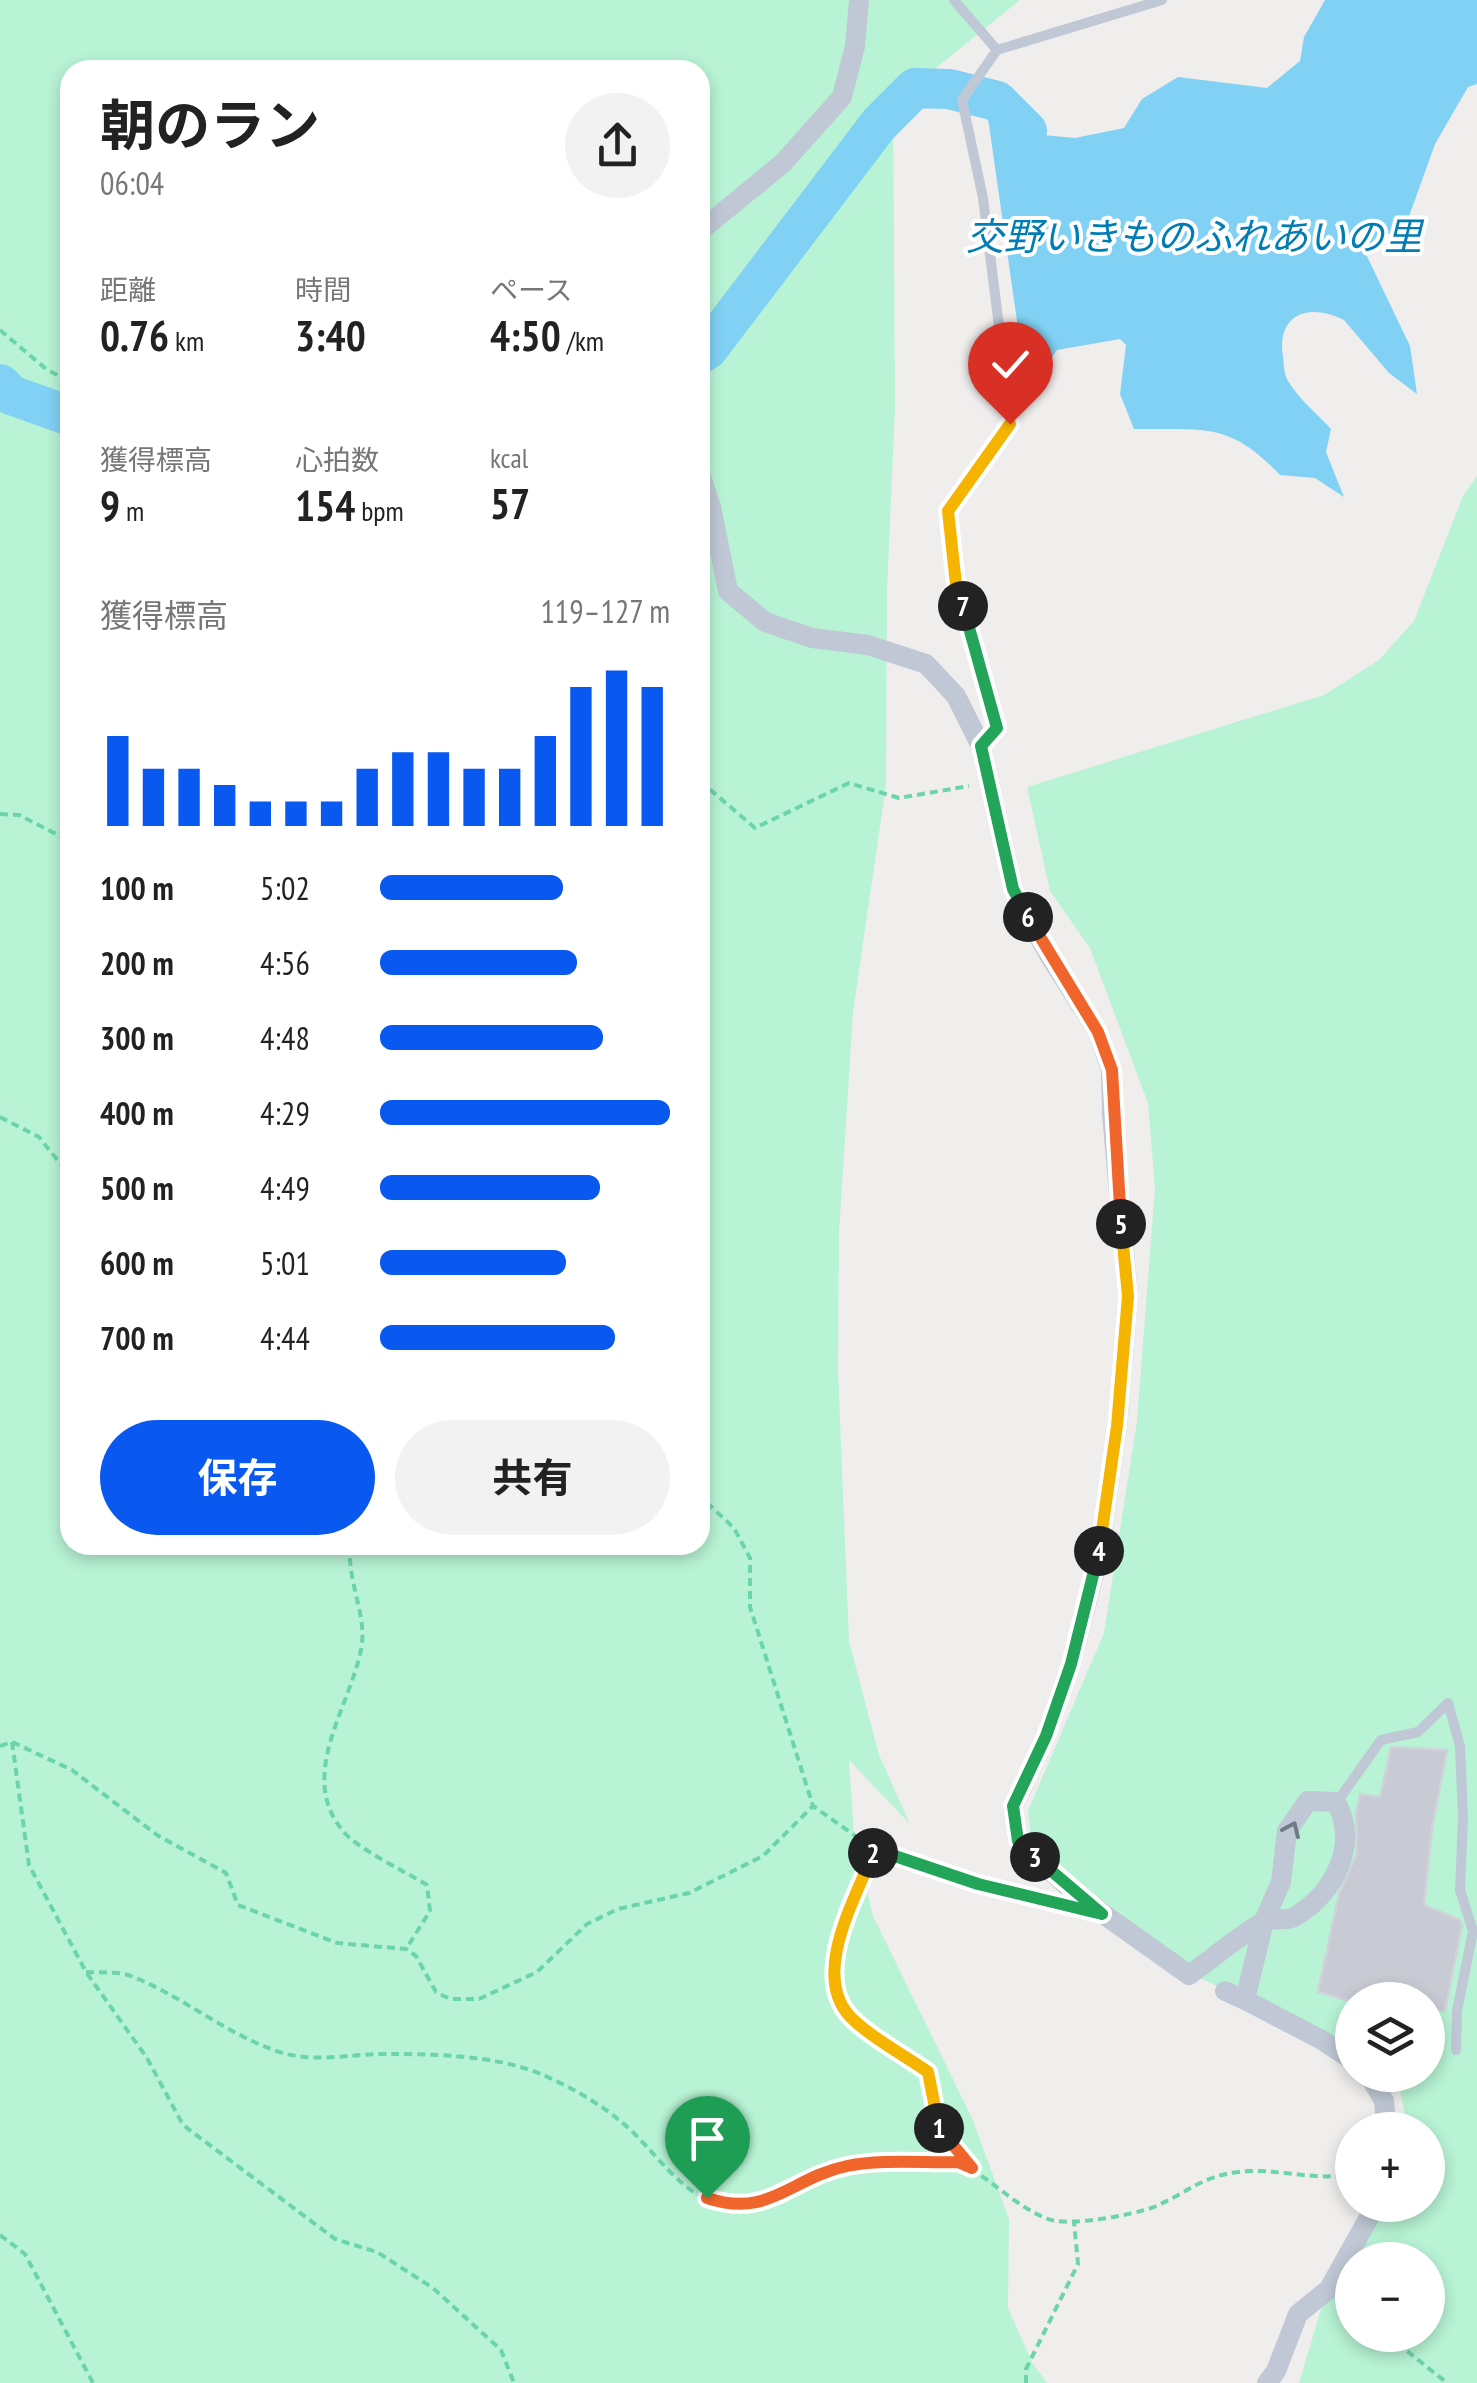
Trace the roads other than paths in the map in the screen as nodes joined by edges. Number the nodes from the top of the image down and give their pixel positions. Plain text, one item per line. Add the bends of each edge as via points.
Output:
1 (859, 0) edge
2 (954, 0) edge
3 (1162, 0) edge
4 (997, 50) junction
5 (710, 223) edge
6 (1010, 424) road end
7 (710, 505) edge
8 (1336, 1802) junction
9 (1264, 1921) junction
10 (1206, 1983) junction
11 (1245, 2000) junction
12 (1335, 2049) edge
13 (1456, 2050) dead end
14 (1367, 2222) edge
15 (1267, 2383) edge

1 - 5 street via 842,97 783,163
2 - 4 lane
3 - 4 lane
4 - 6 lane via 962,100 984,198
7 - 10 street via 728,592 765,622 926,664 956,696 981,746 1013,889 1098,1032 1112,1070 1128,1296 1117,1426 1098,1558 1071,1664 1013,1806 1018,1841 1078,1896
9 -> 8 street via 1281,1882 1287,1830 1308,1801
8 - 9 street via 1346,1820 1343,1858 1330,1888 1293,1918
8 - 13 lane via 1381,1740 1418,1732 1448,1703 1460,1746 1460,1890 1474,1931
9 - 10 street
9 - 11 street
10 - 11 street
11 - 12 street
14 - 15 street via 1330,2289 1298,2314

